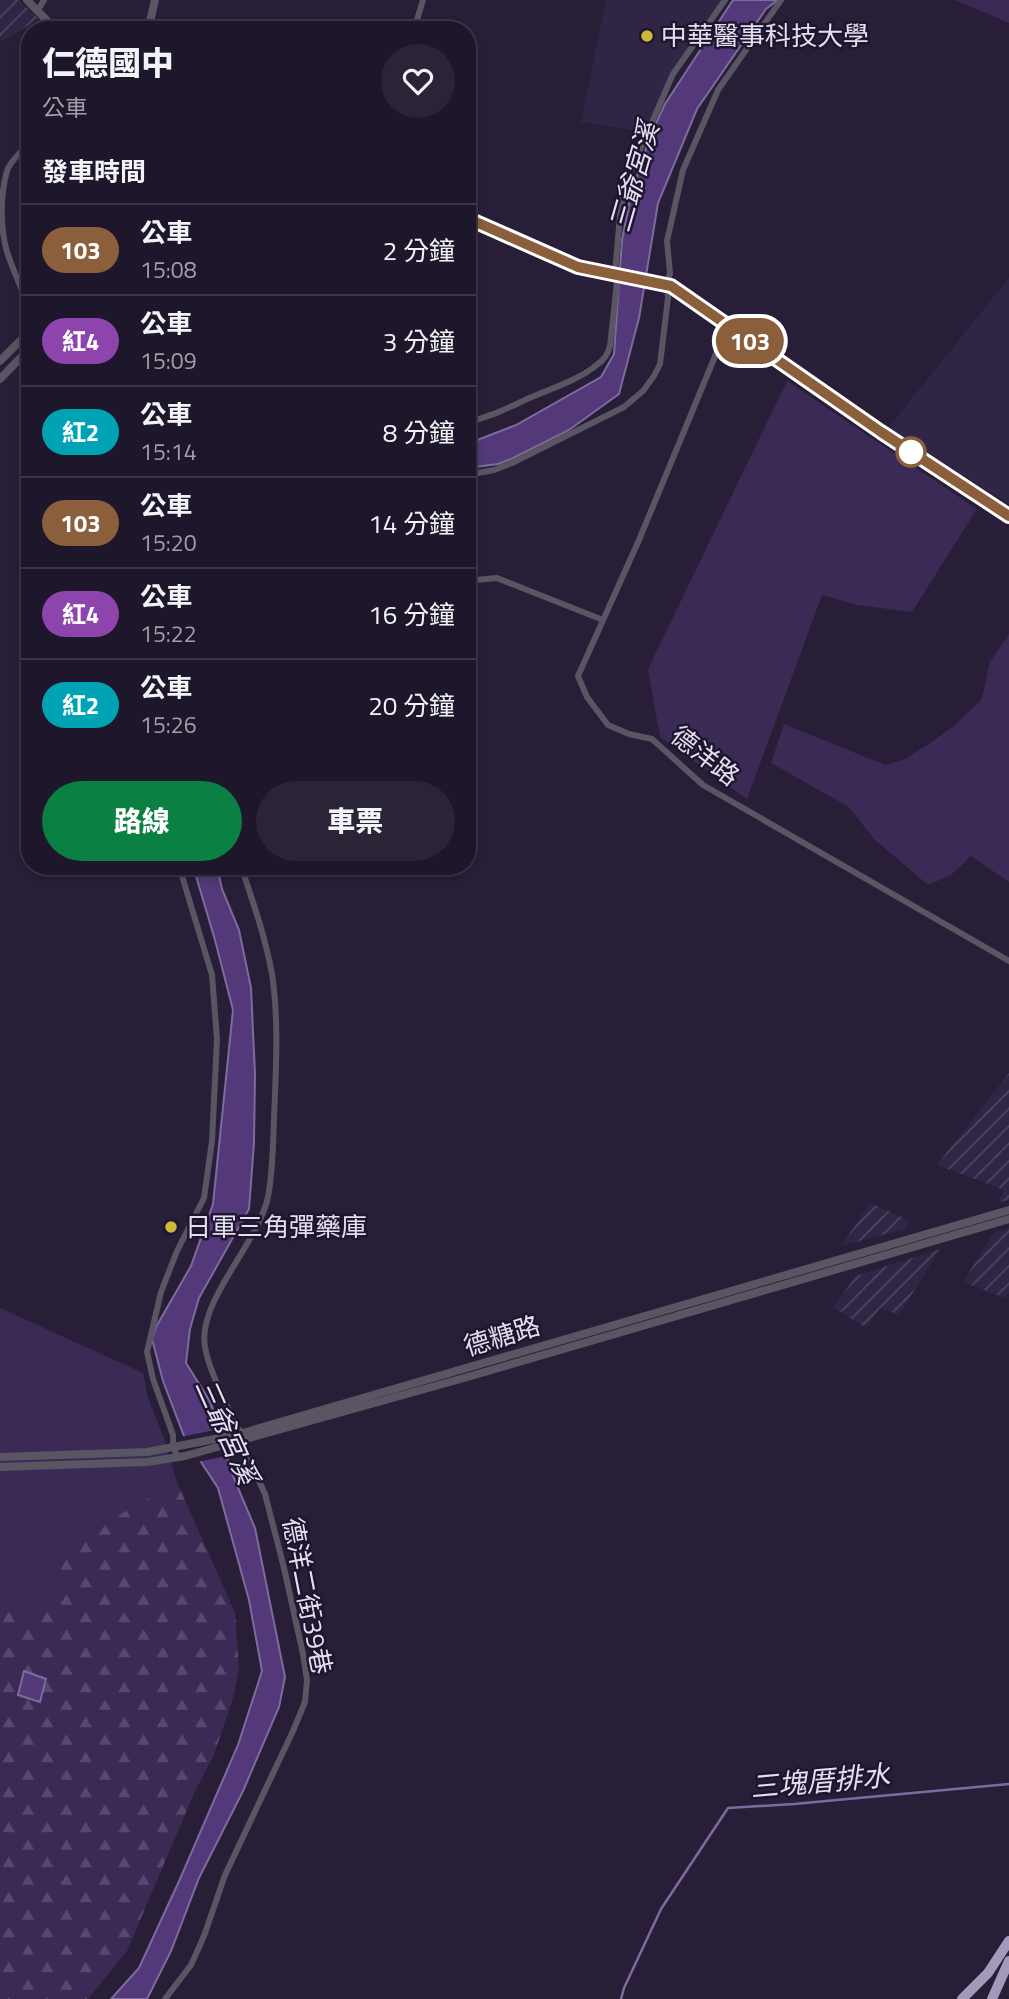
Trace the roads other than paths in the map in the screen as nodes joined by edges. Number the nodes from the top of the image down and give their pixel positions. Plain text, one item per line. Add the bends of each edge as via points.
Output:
1 (27, 0) edge
2 (44, 0) edge
3 (155, 0) edge
4 (423, 0) edge
5 (725, 0) edge
6 (781, 0) edge
7 (38, 10) junction
8 (48, 21) edge
9 (150, 21) edge
10 (417, 21) edge
11 (21, 154) edge
12 (476, 222) edge
13 (619, 274) junction
14 (665, 283) junction
15 (21, 285) edge
16 (729, 326) junction
17 (21, 340) edge
18 (21, 357) edge
19 (0, 362) edge
20 (0, 379) edge
21 (476, 419) edge
22 (476, 473) edge
23 (1009, 516) edge
24 (476, 580) edge
25 (603, 620) junction
26 (182, 875) edge
27 (244, 875) edge
28 (1009, 961) edge
29 (1009, 1210) edge
30 (1009, 1219) edge
31 (241, 1438) junction
32 (176, 1448) junction
33 (0, 1457) edge
34 (182, 1457) junction
35 (0, 1467) edge
36 (1009, 1941) edge
37 (1009, 1961) edge
38 (165, 1999) edge
39 (962, 1999) edge
40 (992, 1999) edge

1 - 7 street
2 - 7 street
3 - 9 street
4 - 10 street
5 - 13 street via 673,74 628,177 621,205
6 - 14 street via 718,90 683,170 667,241 670,273
7 - 8 street
11 - 15 street via 7,168 1,234
12 - 13 street via 578,267
13 - 14 street
13 - 21 street via 610,346 601,363 503,411
14 - 16 street
14 - 22 street via 668,298 660,364 651,382 624,407 512,463
16 - 23 street
16 - 25 street, 德洋路
17 - 19 street
18 - 20 street
24 - 25 street via 497,578
25 - 28 street, 德洋路 via 578,676 608,725 652,739 703,785
26 - 32 street via 212,975 217,1039 204,1198 161,1292 148,1352
27 - 31 street, 德洋二街39巷 via 260,923 275,1001 271,1175 261,1219 209,1309 204,1334 212,1370
29 - 31 street, 德糖路
30 - 31 street, 德糖路
31 - 32 street, 德糖路
31 - 34 street, 德糖路
31 - 38 street, 德洋二街39巷 via 265,1494 287,1580 307,1680 305,1702 225,1875 191,1965
32 - 33 street, 德糖路
32 - 34 street
34 - 35 street, 德糖路
36 - 39 highway
37 - 40 highway

